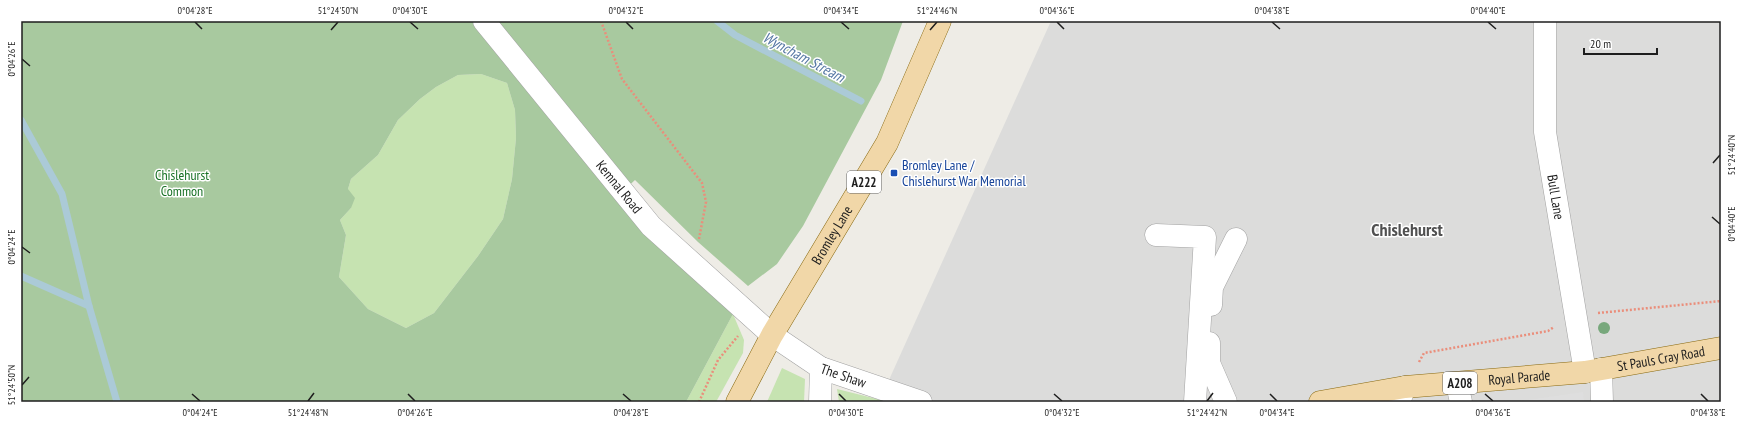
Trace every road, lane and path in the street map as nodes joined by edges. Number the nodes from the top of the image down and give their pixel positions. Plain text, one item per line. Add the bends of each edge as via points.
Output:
1 (484, 21) edge
2 (601, 21) edge
3 (940, 21) edge
4 (1545, 21) edge
5 (1156, 235) dead end
6 (1236, 239) dead end
7 (695, 265) junction
8 (1721, 301) edge
9 (1575, 315) junction
10 (753, 318) junction
11 (772, 335) junction
12 (1721, 348) edge
13 (821, 368) junction
14 (1593, 371) junction
15 (1459, 393) edge
16 (1402, 394) edge
17 (699, 402) edge
18 (737, 402) edge
19 (820, 402) edge
20 (921, 402) edge
21 (1195, 402) edge
22 (1226, 402) edge
23 (1320, 402) edge
24 (1602, 402) edge

1 - 7 street, Kemnal Road via 651,226
2 - 7 path via 622,79 702,183 706,202
3 - 11 main road, Bromley Lane / A222 via 887,144
4 - 9 street, Bull Lane via 1545,132
5 - 21 street via 1204,237
6 - 22 street via 1212,287 1209,363
7 - 10 street, Kemnal Road
8 - 9 path
9 - 14 street, Bull Lane
9 - 16 path via 1548,331 1424,353
10 - 11 street, Kemnal Road
10 - 17 path via 718,360
11 - 13 street, The Shaw
11 - 18 main road, Bromley Lane / A222
12 - 14 main road, St Pauls Cray Road / A208
13 - 19 street
13 - 20 street, The Shaw
14 - 15 main road, Royal Parade / A208
14 - 24 street, Bull Lane
15 - 16 main road, Royal Parade / A208
16 - 23 main road, Royal Parade / A208

